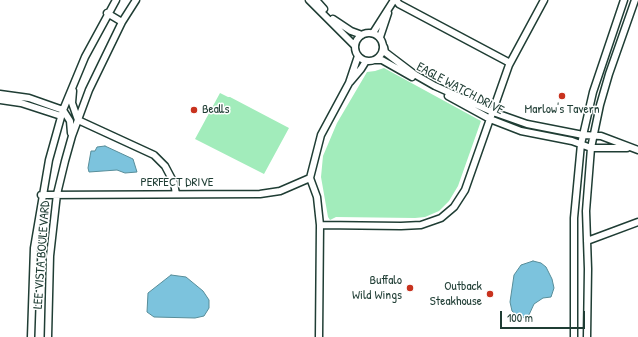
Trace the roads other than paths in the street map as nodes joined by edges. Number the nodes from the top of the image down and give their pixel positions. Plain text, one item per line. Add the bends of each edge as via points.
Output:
1 (116, 0) edge
2 (136, 0) edge
3 (309, 0) edge
4 (316, 0) edge
5 (395, 0) edge
6 (544, 0) edge
7 (624, 0) edge
8 (635, 0) edge
9 (389, 10) junction
10 (107, 13) junction
11 (122, 22) junction
12 (373, 33) junction
13 (362, 35) junction
14 (380, 37) junction
15 (355, 46) junction
16 (384, 47) junction
17 (358, 56) junction
18 (374, 60) junction
19 (366, 61) junction
20 (510, 64) junction
21 (349, 83) junction
22 (73, 85) junction
23 (0, 94) edge
24 (0, 100) edge
25 (492, 112) junction
26 (62, 113) junction
27 (490, 119) junction
28 (78, 120) junction
29 (583, 135) junction
30 (72, 136) junction
31 (594, 136) junction
32 (581, 144) junction
33 (592, 148) junction
34 (631, 148) junction
35 (638, 150) edge
36 (310, 178) junction
37 (57, 194) junction
38 (176, 194) junction
39 (41, 195) junction
40 (638, 222) edge
41 (320, 225) junction
42 (587, 241) junction
43 (31, 337) edge
44 (48, 337) edge
45 (319, 337) edge
46 (574, 337) edge
47 (587, 337) edge

1 - 10 street, LEE VISTA BOULEVARD
2 - 11 street, LEE VISTA BOULEVARD
3 - 15 street
4 - 13 street via 334,20
5 - 9 street
5 - 20 street
6 - 20 street
7 - 29 street via 599,73
8 - 31 street via 609,74
9 - 12 street
9 - 14 street
10 - 11 street
10 - 22 street, LEE VISTA BOULEVARD
11 - 28 street, LEE VISTA BOULEVARD via 95,77
12 - 13 street
12 - 14 street
13 - 15 street
14 - 16 street, EAGLE WATCH DRIVE
15 - 17 street
16 - 18 street via 381,55
16 - 25 street, EAGLE WATCH DRIVE via 385,52 414,74
17 - 19 street
17 - 21 street
18 - 19 street, EAGLE WATCH DRIVE
18 - 27 street, EAGLE WATCH DRIVE via 382,60
19 - 21 street
20 - 25 street
21 - 36 street via 322,135
22 - 26 street, LEE VISTA BOULEVARD
22 - 28 street via 72,103
23 - 26 street via 29,98
24 - 26 street
25 - 27 street
25 - 29 street, EAGLE WATCH DRIVE via 527,124
26 - 30 street via 70,121
26 - 39 street, LEE VISTA BOULEVARD
27 - 32 street, EAGLE WATCH DRIVE via 521,131
27 - 41 street via 465,190 454,207 441,218 409,226
28 - 30 street, LEE VISTA BOULEVARD
28 - 38 street via 154,155 165,166 174,183
29 - 31 street, EAGLE WATCH DRIVE
29 - 32 street
30 - 37 street, LEE VISTA BOULEVARD
31 - 33 street
31 - 34 street, EAGLE WATCH DRIVE via 601,136
32 - 33 street, EAGLE WATCH DRIVE
32 - 46 street via 574,218
33 - 34 street, EAGLE WATCH DRIVE
33 - 42 street via 586,211
34 - 35 street, EAGLE WATCH DRIVE
36 - 38 street, PERFECT DRIVE via 280,190 260,194
36 - 41 street via 317,197
37 - 38 street, PERFECT DRIVE
37 - 39 street, PERFECT DRIVE
37 - 44 street, LEE VISTA BOULEVARD via 50,256
39 - 43 street, LEE VISTA BOULEVARD via 34,248
40 - 42 street
41 - 45 street
42 - 47 street

